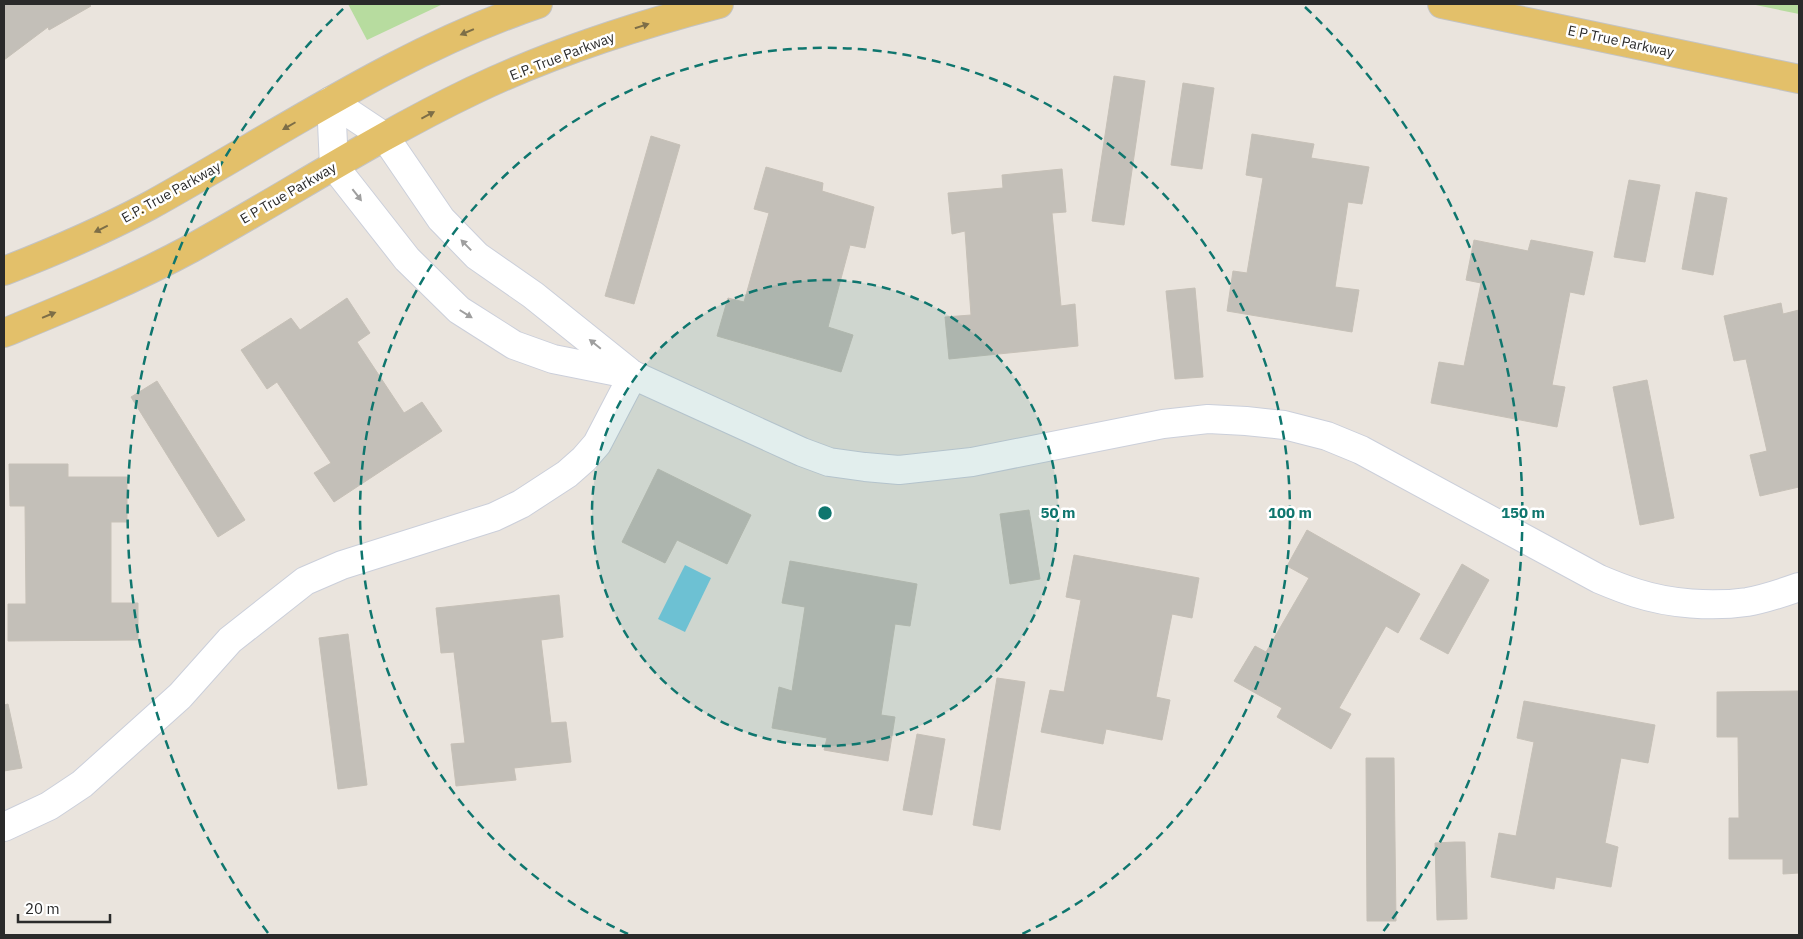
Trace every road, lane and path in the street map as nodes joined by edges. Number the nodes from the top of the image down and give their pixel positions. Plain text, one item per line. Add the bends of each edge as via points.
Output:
1 (538, 4) edge
2 (719, 4) edge
3 (1442, 4) edge
4 (1799, 79) edge
5 (331, 101) junction
6 (384, 137) junction
7 (334, 166) junction
8 (4, 271) edge
9 (4, 334) edge
10 (633, 375) junction
11 (1799, 587) edge
12 (4, 826) edge

1 -> 5 main road via 449,39
6 -> 2 main road, E.P. True Parkway via 473,91 569,50
3 - 4 main road, E P True Parkway
5 - 6 lane
5 - 7 lane
5 -> 8 main road, E.P. True Parkway via 147,207 58,250
6 - 7 main road, E P True Parkway
10 -> 6 lane via 533,295 477,256 441,219
9 -> 7 main road, E P True Parkway via 100,294 190,248
7 -> 10 lane via 408,259 459,310 514,345 553,359
10 - 11 lane via 829,462 899,470 972,462 1163,424 1208,419 1284,425 1327,436 1361,450 1599,579 1637,593 1674,601 1723,604 1748,602
10 - 12 lane via 597,444 567,474 521,504 494,517 304,581 230,640 180,696 82,784 49,806

